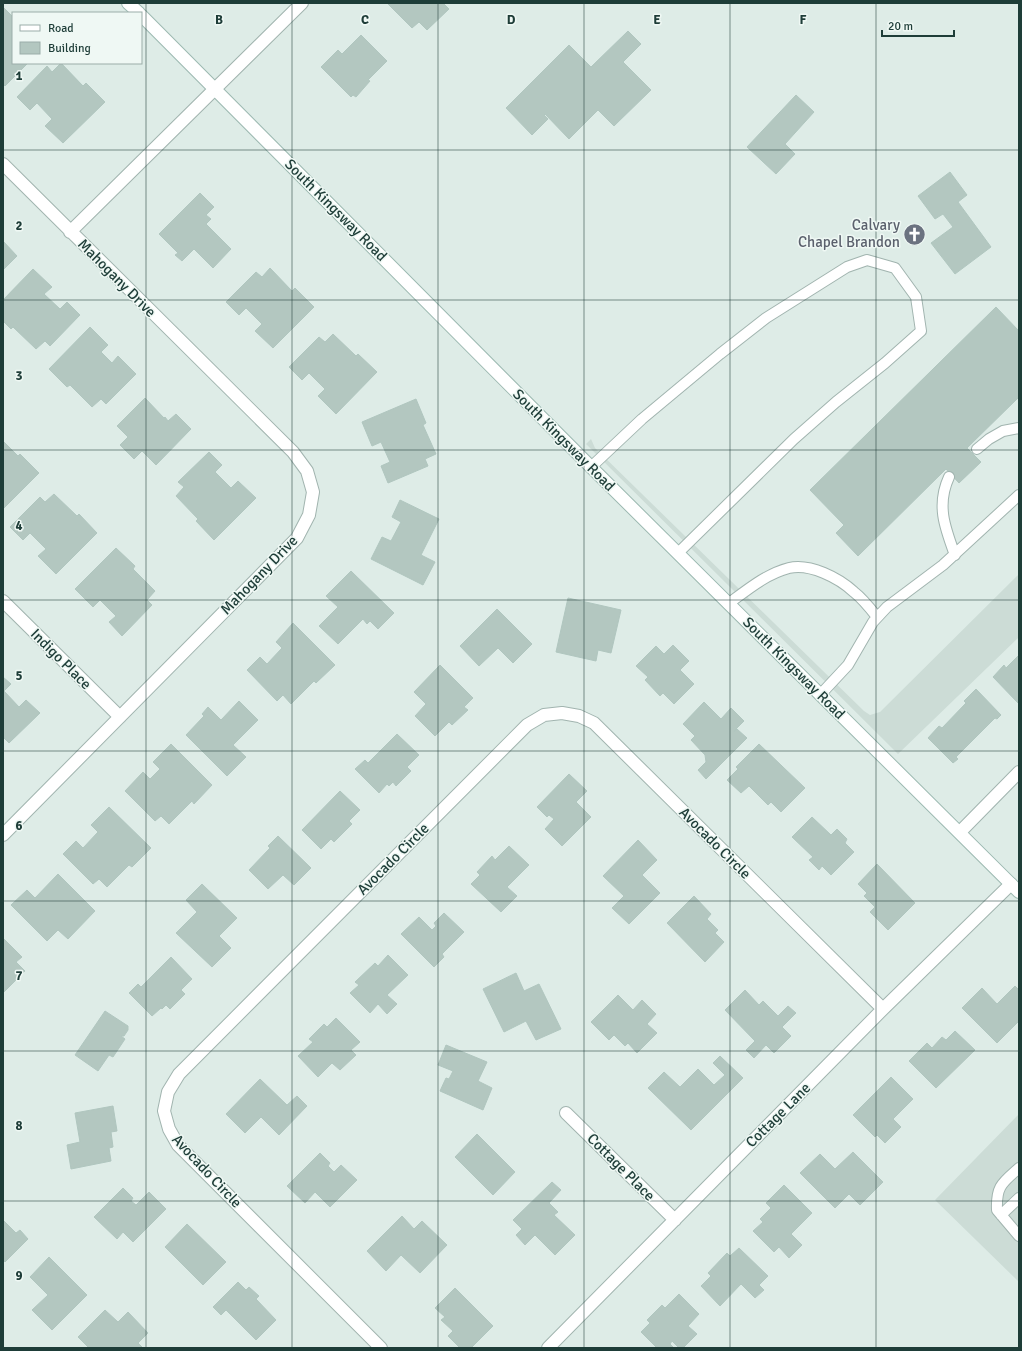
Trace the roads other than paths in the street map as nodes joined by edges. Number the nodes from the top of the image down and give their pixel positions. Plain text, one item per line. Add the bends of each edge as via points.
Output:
1 (128, 3) edge
2 (302, 3) edge
3 (138, 12) edge
4 (142, 16) edge
5 (216, 89) junction
6 (3, 164) edge
7 (70, 232) junction
8 (1019, 428) edge
9 (977, 449) dead end
10 (591, 467) junction
11 (949, 477) dead end
12 (1019, 495) edge
13 (678, 553) junction
14 (955, 555) junction
15 (3, 601) edge
16 (728, 604) junction
17 (877, 617) junction
18 (820, 695) junction
19 (120, 717) junction
20 (1019, 772) edge
21 (960, 832) junction
22 (3, 835) edge
23 (1015, 888) edge
24 (883, 1009) junction
25 (566, 1114) dead end
26 (1019, 1168) edge
27 (1019, 1198) edge
28 (1001, 1215) junction
29 (675, 1220) junction
30 (1019, 1236) edge
31 (381, 1348) edge
32 (548, 1348) edge

1 - 3 street
2 - 5 street, Mahogany Drive
4 - 5 street, South Kingsway Road
5 - 7 street, Mahogany Drive
5 - 10 street, South Kingsway Road
6 - 7 street, Mahogany Drive
7 - 19 street, Mahogany Drive via 293,452 307,471 313,492 309,515 297,538
8 - 9 lane via 1003,431
10 - 13 street, South Kingsway Road
10 - 13 lane via 642,419 766,318 847,267 866,260 895,268 916,297 921,331 794,439
11 - 14 lane via 942,500 942,514
12 - 14 lane
13 - 16 street, South Kingsway Road
14 - 17 lane via 901,595
15 - 19 street, Indigo Place
16 - 17 lane via 773,574 791,568 809,568 824,573 854,591
16 - 18 street, South Kingsway Road
17 - 18 lane via 848,665
18 - 21 street, South Kingsway Road
19 - 22 street, Mahogany Drive
20 - 21 street
21 - 23 street, South Kingsway Road
23 - 24 street, Cottage Lane
24 - 29 street, Cottage Lane
24 - 31 street, Avocado Circle via 594,723 579,716 562,713 544,715 527,725 178,1074 168,1092 164,1111 168,1129 178,1145
25 - 29 street, Cottage Place
26 - 28 lane via 1002,1183 996,1196 996,1210
27 - 28 lane
28 - 30 lane
29 - 32 street, Cottage Lane

